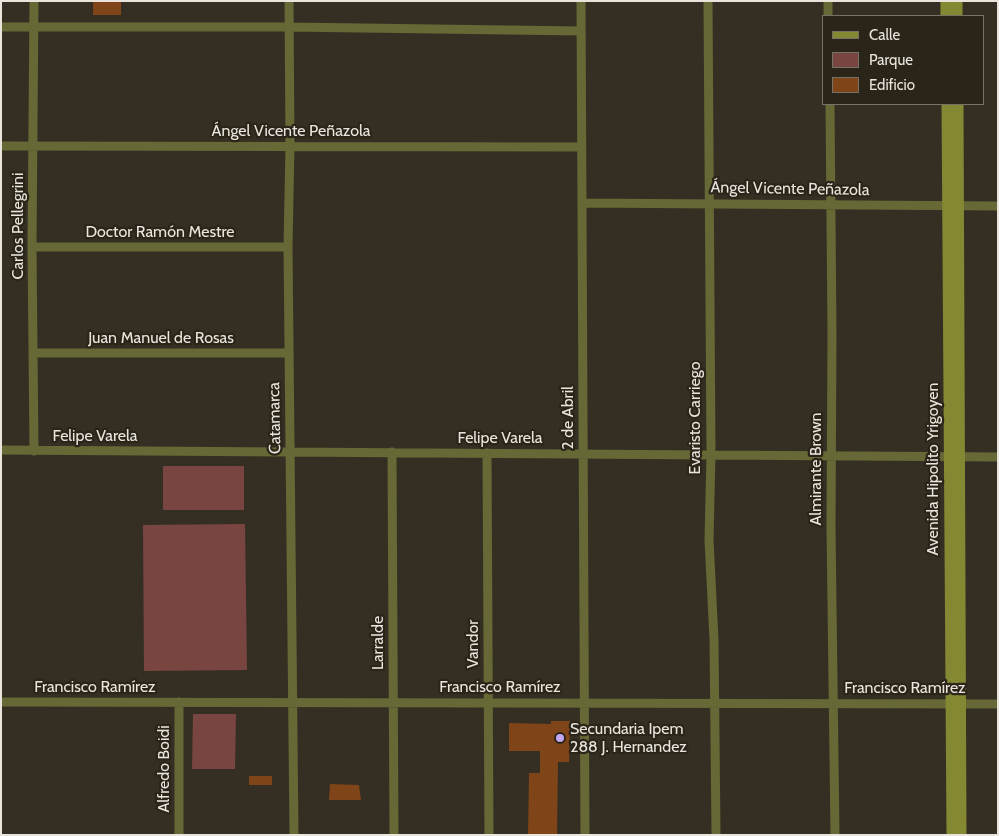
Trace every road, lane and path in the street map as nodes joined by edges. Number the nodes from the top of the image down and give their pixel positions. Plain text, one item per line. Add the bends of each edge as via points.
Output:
1 (34, 1) edge
2 (289, 1) edge
3 (580, 1) edge
4 (708, 1) edge
5 (828, 1) edge
6 (946, 1) edge
7 (957, 1) edge
8 (828, 15) edge
9 (946, 15) edge
10 (957, 15) edge
11 (1, 27) edge
12 (34, 27) junction
13 (289, 28) junction
14 (581, 31) junction
15 (830, 105) edge
16 (947, 105) edge
17 (958, 105) edge
18 (1, 146) edge
19 (33, 146) junction
20 (290, 146) junction
21 (581, 148) junction
22 (582, 203) junction
23 (709, 203) junction
24 (831, 205) junction
25 (953, 205) junction
26 (998, 206) edge
27 (32, 247) junction
28 (288, 247) junction
29 (33, 353) junction
30 (289, 353) junction
31 (1, 450) edge
32 (34, 451) junction
33 (290, 452) junction
34 (392, 452) junction
35 (487, 453) junction
36 (583, 453) junction
37 (710, 454) junction
38 (831, 456) junction
39 (954, 457) junction
40 (998, 457) edge
41 (393, 701) junction
42 (1, 702) edge
43 (179, 702) junction
44 (293, 702) junction
45 (488, 702) junction
46 (585, 703) junction
47 (715, 703) junction
48 (834, 703) junction
49 (956, 703) junction
50 (998, 704) edge
51 (179, 835) edge
52 (294, 835) edge
53 (394, 835) edge
54 (489, 835) edge
55 (586, 835) edge
56 (716, 835) edge
57 (835, 835) edge
58 (952, 835) edge
59 (961, 835) edge

1 - 12 street, Carlos Pellegrini
2 - 13 street, Catamarca
3 - 14 street, 2 de Abril
4 - 23 street, Evaristo Carriego
5 - 8 street
6 - 9 main road
7 - 10 main road
11 - 12 street
12 - 13 street
12 - 19 street, Carlos Pellegrini
13 - 14 street
13 - 20 street, Catamarca
14 - 21 street, 2 de Abril
15 - 24 street, Almirante Brown
16 - 25 main road, Avenida Hipolito Yrigoyen
17 - 25 main road, Avenida Hipolito Yrigoyen
18 - 19 street, Ángel Vicente Peñazola
19 - 20 street, Ángel Vicente Peñazola
19 - 27 street, Carlos Pellegrini
20 - 21 street, Ángel Vicente Peñazola
20 - 28 street, Catamarca
21 - 22 street, 2 de Abril
22 - 23 street, Ángel Vicente Peñazola
22 - 36 street, 2 de Abril
23 - 24 street, Ángel Vicente Peñazola
23 - 37 street, Evaristo Carriego
24 - 25 street, Ángel Vicente Peñazola
24 - 38 street, Almirante Brown
25 - 26 street, Ángel Vicente Peñazola
25 - 39 main road, Avenida Hipolito Yrigoyen
27 - 28 street, Doctor Ramón Mestre
27 - 29 street, Carlos Pellegrini
28 - 30 street, Catamarca
29 - 30 street, Juan Manuel de Rosas
29 - 32 street, Carlos Pellegrini
30 - 33 street, Catamarca
31 - 32 street, Felipe Varela
32 - 33 street, Felipe Varela
33 - 34 street, Felipe Varela
33 - 44 street, Catamarca
34 - 35 street, Felipe Varela
34 - 41 street, Larralde
35 - 36 street, Felipe Varela
35 - 45 street, Vandor
36 - 37 street, Felipe Varela
36 - 46 street, 2 de Abril
37 - 38 street, Felipe Varela
37 - 47 street, Evaristo Carriego via 709,540
38 - 39 street, Felipe Varela
38 - 48 street, Almirante Brown
39 - 40 street, Felipe Varela
39 - 49 main road, Avenida Hipolito Yrigoyen
41 - 44 street, Francisco Ramírez
41 - 45 street, Francisco Ramírez
41 - 53 street, Larralde
42 - 43 street, Francisco Ramírez
43 - 44 street, Francisco Ramírez
43 - 51 street, Alfredo Boidi
44 - 52 street, Catamarca
45 - 46 street, Francisco Ramírez
45 - 54 street, Vandor
46 - 47 street, Francisco Ramírez
46 - 55 street, 2 de Abril
47 - 48 street, Francisco Ramírez
47 - 56 street, Evaristo Carriego
48 - 49 street, Francisco Ramírez
48 - 57 street, Almirante Brown
49 - 50 street, Francisco Ramírez
49 - 58 main road, Avenida Hipolito Yrigoyen
49 - 59 main road, Avenida Hipolito Yrigoyen

